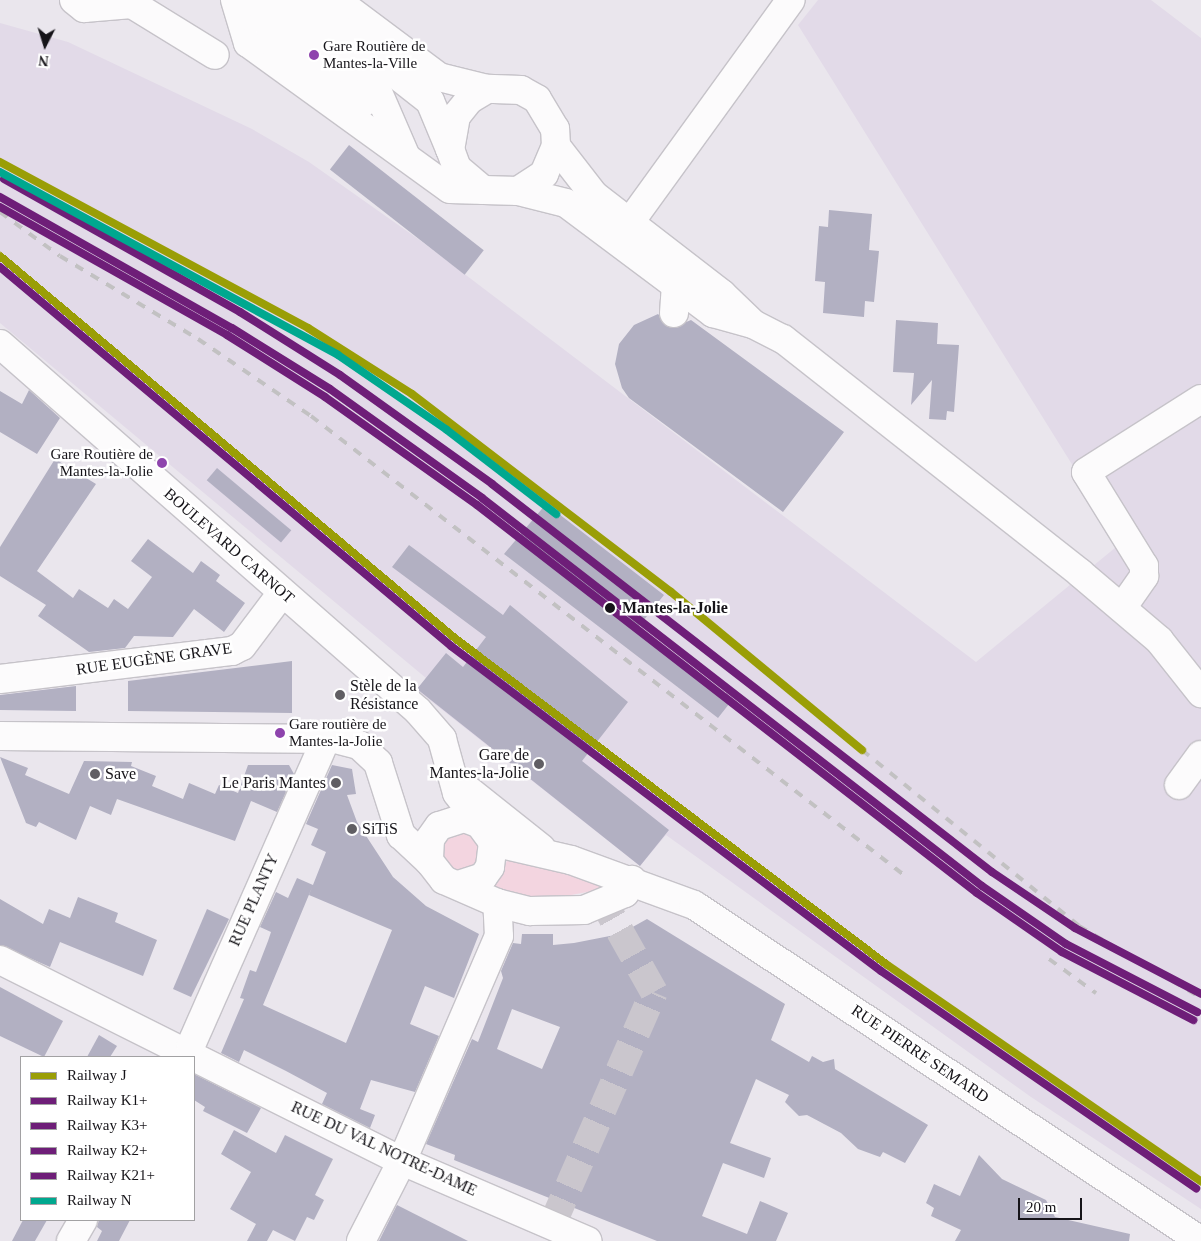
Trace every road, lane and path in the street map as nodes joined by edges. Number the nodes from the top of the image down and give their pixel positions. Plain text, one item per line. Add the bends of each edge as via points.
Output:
1 (74, 0) edge
2 (235, 0) edge
3 (260, 0) edge
4 (336, 0) edge
5 (791, 0) edge
6 (134, 2) edge
7 (297, 2) edge
8 (339, 29) junction
9 (365, 49) junction
10 (215, 55) dead end
11 (283, 66) junction
12 (392, 69) junction
13 (312, 88) junction
14 (487, 89) junction
15 (346, 113) junction
16 (373, 133) junction
17 (556, 146) junction
18 (450, 149) junction
19 (408, 160) junction
20 (431, 177) junction
21 (483, 190) junction
22 (518, 191) junction
23 (623, 231) junction
24 (676, 285) junction
25 (674, 313) dead end
26 (753, 324) junction
27 (0, 344) edge
28 (1200, 401) edge
29 (282, 593) junction
30 (1122, 608) junction
31 (0, 679) edge
32 (1201, 693) edge
33 (0, 736) edge
34 (326, 739) junction
35 (1201, 755) edge
36 (448, 775) junction
37 (1179, 785) dead end
38 (486, 832) junction
39 (546, 852) junction
40 (429, 861) junction
41 (632, 880) junction
42 (458, 885) junction
43 (497, 903) junction
44 (0, 960) edge
45 (180, 1054) edge
46 (195, 1061) edge
47 (402, 1161) junction
48 (82, 1221) edge
49 (548, 1233) edge
50 (71, 1241) edge
51 (361, 1241) edge
52 (588, 1241) edge
53 (1201, 1241) edge

1 - 6 street via 84,8
2 - 11 street via 248,43
3 - 11 street
4 - 14 street via 439,77
5 - 23 street
6 - 10 street
7 - 8 street
7 - 13 street
7 - 15 street
8 - 9 street
8 - 16 street
9 - 12 street
9 - 19 street via 371,76
11 - 13 street
12 - 18 street via 430,101
12 - 20 street
13 - 15 street
14 - 17 street via 542,90
14 - 18 street via 469,100 456,116
15 - 16 street
16 - 19 street
17 - 22 street via 544,174
17 - 23 street via 581,183
18 - 21 street via 456,168
19 - 20 street
20 - 21 street via 450,189
21 - 22 street
22 - 23 street via 566,203
23 - 24 street
23 - 26 street via 722,294
24 - 25 street
24 - 26 street via 713,313
26 - 30 street via 783,339
27 - 29 street, BOULEVARD CARNOT
28 - 30 street via 1086,472 1144,566 1144,576
29 - 31 street, RUE EUGÈNE GRAVE via 242,646 232,651
29 - 36 street, BOULEVARD CARNOT via 392,688 442,739
30 - 32 street via 1159,640
33 - 34 street
34 - 40 street via 359,745 378,764 401,836
34 - 45 street, RUE PLANTY via 191,1044
35 - 37 street
36 - 38 street
36 - 39 street
38 - 39 street
38 - 40 street via 464,818 439,826 430,839
38 - 42 street via 490,867 483,877
39 - 41 street, RUE PIERRE SEMARD
40 - 42 street via 444,880
41 - 43 street via 625,893 584,910 530,911
41 - 53 street, RUE PIERRE SEMARD via 700,909
42 - 43 street
43 - 47 street via 499,936
44 - 45 street, RUE DU VAL NOTRE-DAME
46 - 47 street, RUE DU VAL NOTRE-DAME
47 - 49 street, RUE DU VAL NOTRE-DAME
47 - 51 street
48 - 50 street
49 - 52 street, RUE DU VAL NOTRE-DAME

